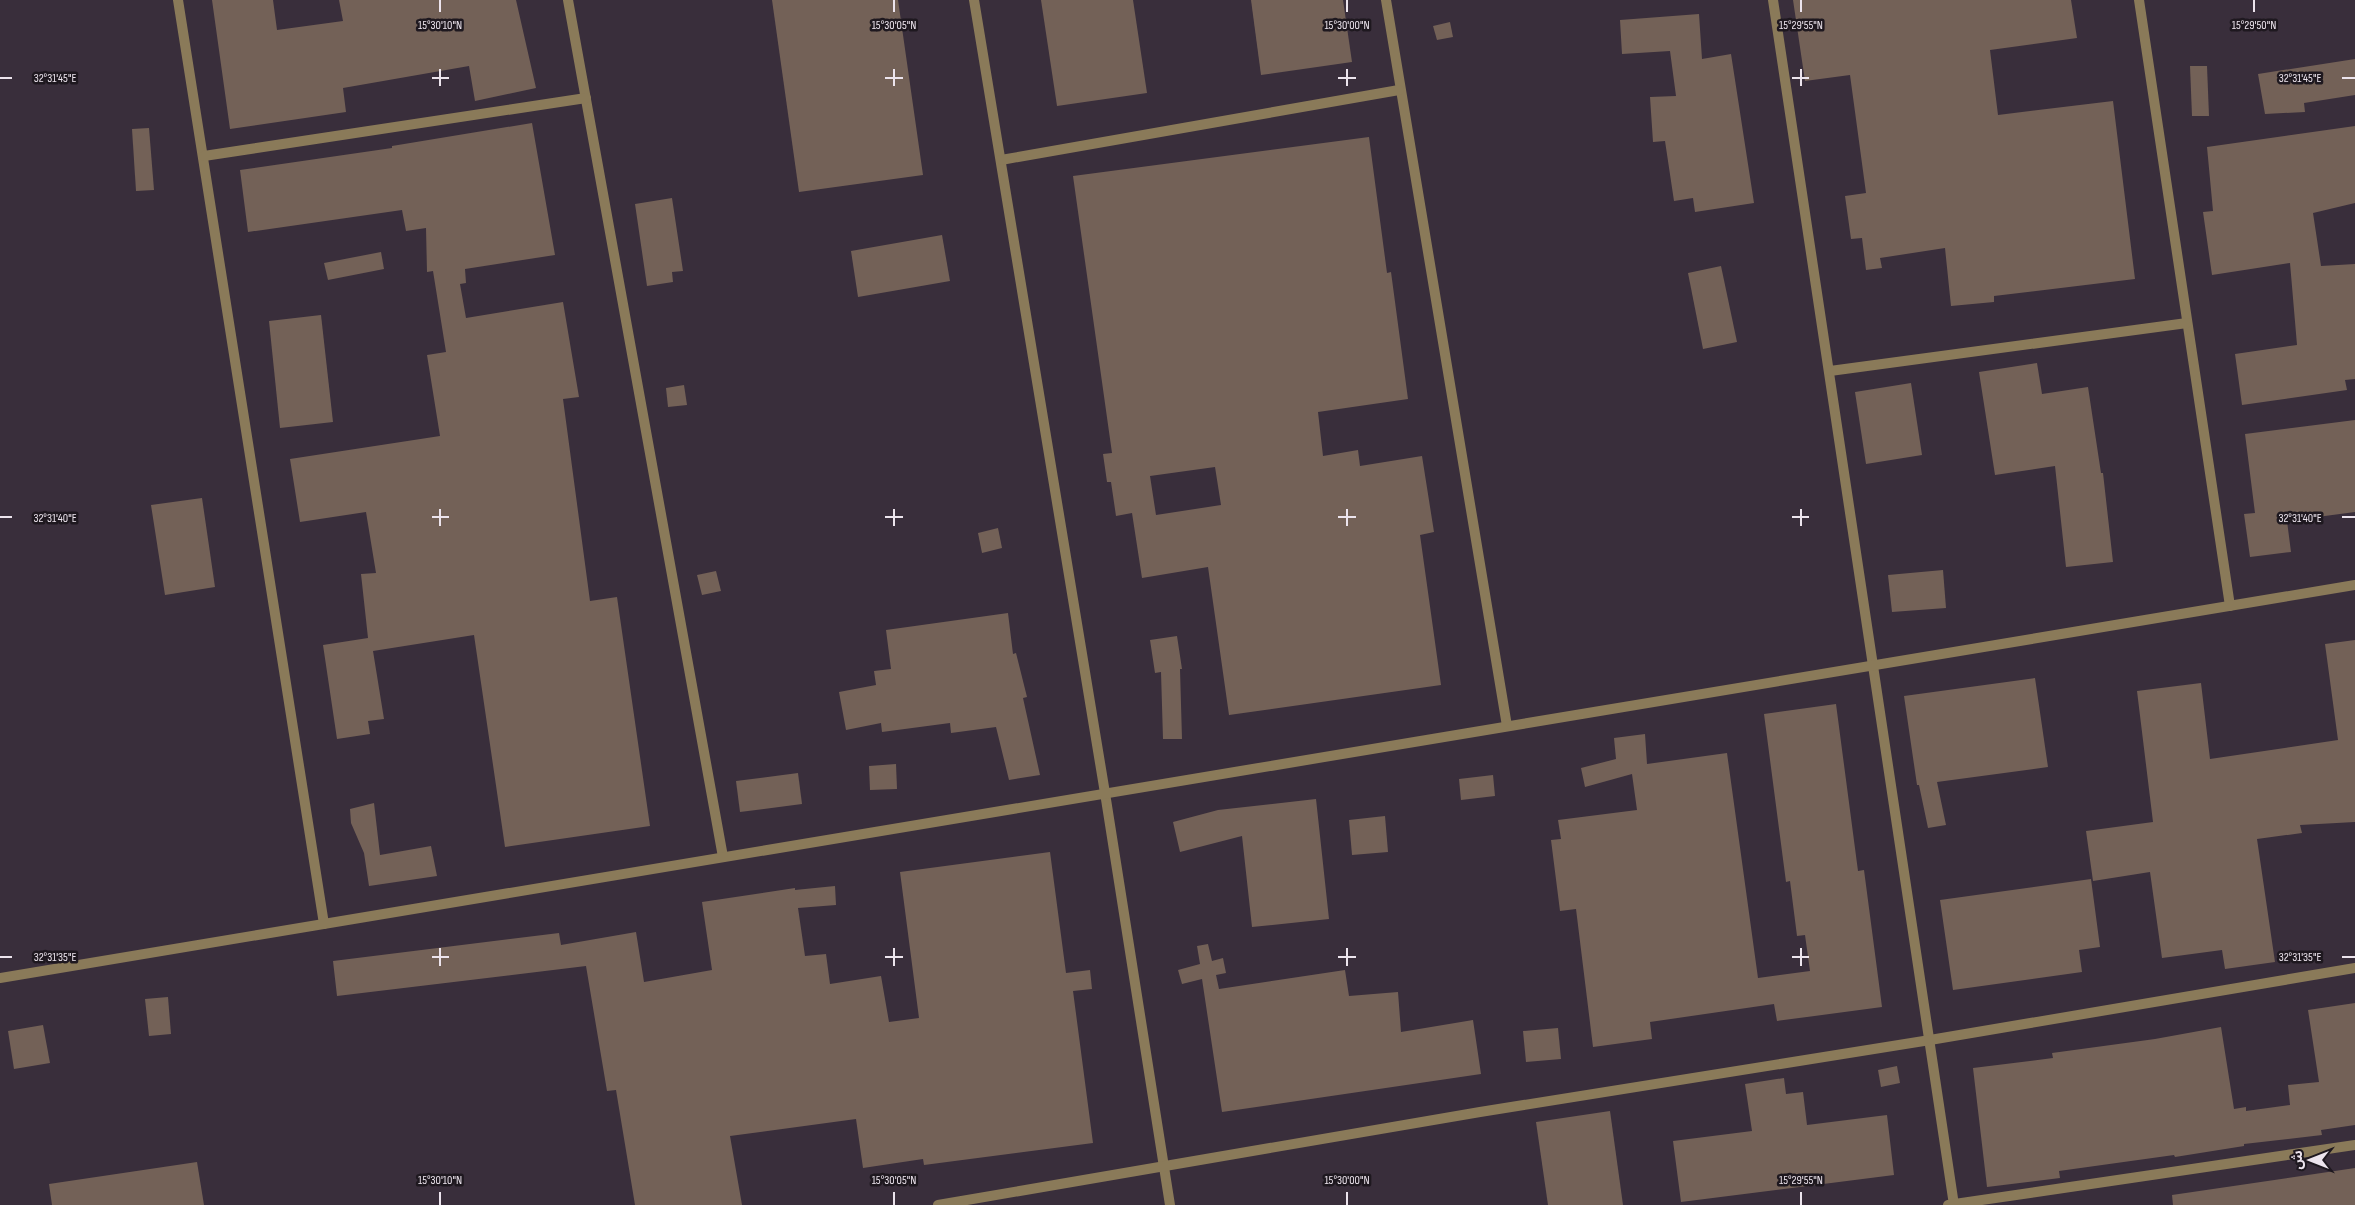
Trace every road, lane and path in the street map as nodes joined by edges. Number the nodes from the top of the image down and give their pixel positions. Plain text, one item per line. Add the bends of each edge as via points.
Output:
1 (178, 0) edge
2 (568, 0) edge
3 (974, 0) edge
4 (1386, 0) edge
5 (1773, 0) edge
6 (2139, 0) edge
7 (1400, 90) junction
8 (586, 98) junction
9 (204, 156) junction
10 (1001, 160) junction
11 (2187, 323) junction
12 (1830, 371) junction
13 (2355, 585) edge
14 (2230, 606) junction
15 (1874, 665) junction
16 (1506, 726) junction
17 (1105, 793) junction
18 (723, 857) junction
19 (324, 924) junction
20 (2355, 968) edge
21 (0, 978) edge
22 (1930, 1040) junction
23 (2355, 1144) edge
24 (1163, 1168) junction
25 (938, 1205) edge
26 (1170, 1205) edge
27 (1952, 1205) edge

1 - 9 street
2 - 8 street
3 - 10 street
4 - 7 street
5 - 12 street
6 - 11 street
7 - 10 street
7 - 16 street
8 - 9 street
8 - 18 street
9 - 19 street
10 - 17 street
11 - 12 street
11 - 14 street
12 - 15 street
13 - 14 street
14 - 15 street
15 - 16 street
15 - 22 street
16 - 17 street
17 - 18 street
17 - 24 street
18 - 19 street
19 - 21 street
20 - 22 street
22 - 24 street
22 - 27 street
23 - 27 street
24 - 25 street
24 - 26 street

